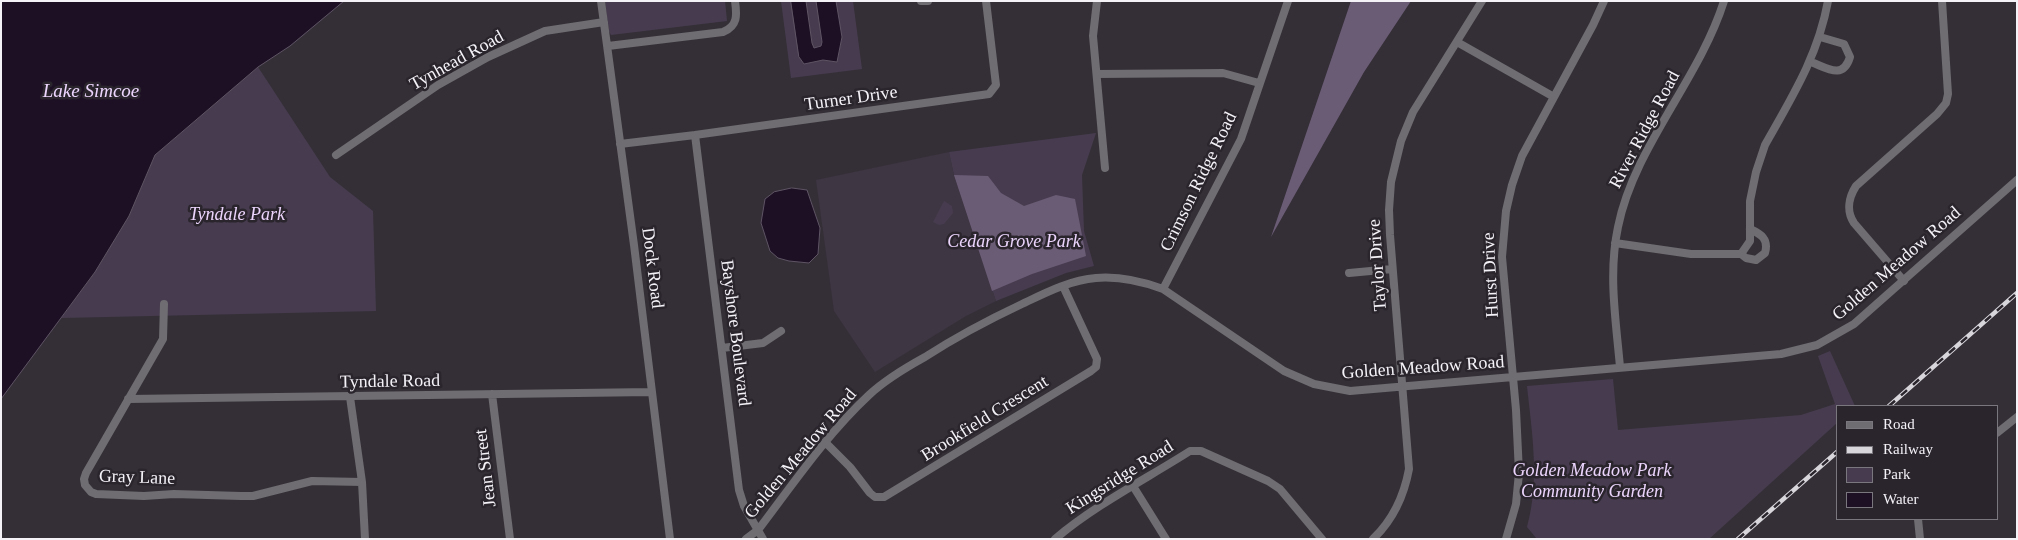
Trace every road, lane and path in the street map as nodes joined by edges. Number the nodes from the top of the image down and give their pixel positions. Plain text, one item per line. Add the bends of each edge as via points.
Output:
1 (601, 1) edge
2 (735, 1) edge
3 (921, 1) edge
4 (928, 1) edge
5 (986, 1) edge
6 (1097, 1) edge
7 (1288, 1) edge
8 (1482, 1) edge
9 (1604, 1) edge
10 (1724, 1) edge
11 (1828, 1) edge
12 (1942, 1) edge
13 (604, 22) junction
14 (1820, 37) junction
15 (1457, 42) junction
16 (608, 46) junction
17 (1811, 62) junction
18 (1096, 74) junction
19 (1259, 83) junction
20 (1554, 97) junction
21 (695, 135) junction
22 (620, 144) junction
23 (336, 155) dead end
24 (1105, 168) dead end
25 (2017, 180) edge
26 (1750, 229) junction
27 (1615, 243) junction
28 (1741, 254) junction
29 (1392, 269) junction
30 (1349, 273) dead end
31 (1904, 281) junction
32 (1063, 286) junction
33 (1163, 289) junction
34 (164, 304) dead end
35 (781, 331) dead end
36 (722, 348) junction
37 (1620, 367) junction
38 (1514, 377) junction
39 (1403, 387) junction
40 (652, 392) junction
41 (492, 394) junction
42 (350, 397) junction
43 (128, 400) junction
44 (2017, 417) edge
45 (1998, 432) edge
46 (825, 442) junction
47 (362, 482) junction
48 (1133, 486) junction
49 (1918, 520) edge
50 (758, 530) junction
51 (366, 539) edge
52 (510, 539) edge
53 (670, 539) edge
54 (746, 539) edge
55 (763, 539) edge
56 (1055, 539) edge
57 (1166, 539) edge
58 (1322, 539) edge
59 (1373, 539) edge
60 (1506, 539) edge
61 (1920, 539) edge

1 - 13 street, Dock Road
2 - 16 street via 737,17 729,30
3 - 4 street
5 - 21 street, Turner Drive via 996,85 989,94
6 - 18 street via 1093,26
7 - 19 street, Crimson Ridge Road
8 - 15 street, Taylor Drive
9 - 20 street, Hurst Drive
10 - 27 street, River Ridge Road via 1708,43 1634,178
11 - 14 street
12 - 31 street via 1946,103 1856,186 1849,203 1849,214 1854,223
13 - 16 street, Dock Road
13 - 23 street, Tynhead Road via 546,31 488,57 438,85
14 - 17 street
14 - 17 street via 1844,44 1850,57 1848,63 1833,71
15 - 20 street
15 - 29 street, Taylor Drive via 1419,100 1396,156 1389,210
16 - 22 street, Dock Road
17 - 26 street via 1765,145 1750,201
18 - 19 street via 1223,73
18 - 24 street
19 - 33 street, Crimson Ridge Road via 1235,152
20 - 38 street, Hurst Drive via 1516,171 1504,227 1503,276
21 - 22 street, Turner Drive
21 - 36 street, Bayshore Boulevard
22 - 40 street, Dock Road
25 - 31 street, Golden Meadow Road
26 - 28 street via 1750,241
26 - 28 street via 1766,240 1765,252 1756,260
27 - 28 street via 1702,255
27 - 37 street, River Ridge Road via 1613,286
29 - 30 street
29 - 39 street, Taylor Drive
31 - 37 street, Golden Meadow Road via 1843,332 1806,349 1782,354
32 - 33 street, Golden Meadow Road via 1096,278 1115,278
32 - 46 street, Golden Meadow Road via 971,329 892,377 869,395
32 - 46 street, Brookfield Crescent via 1097,359 1096,367 1091,371 884,497 870,494 850,467
33 - 39 street, Golden Meadow Road via 1274,366 1304,381 1350,391
34 - 43 street, Gray Lane via 163,339
35 - 36 street via 763,343
36 - 50 street, Bayshore Boulevard via 739,490
37 - 38 street, Golden Meadow Road
38 - 39 street, Golden Meadow Road
38 - 60 street, Hurst Drive via 1519,483
39 - 59 street, Taylor Drive via 1408,457 1406,482 1392,517
40 - 41 street, Tyndale Road
40 - 53 street, Dock Road
41 - 42 street, Tyndale Road
41 - 52 street, Jean Street
42 - 43 street, Tyndale Road
42 - 47 street
43 - 47 street, Gray Lane via 84,479 87,488 96,494 252,496 312,480
44 - 45 street
46 - 50 street, Golden Meadow Road
47 - 51 street
48 - 56 street, Kingsridge Road
48 - 57 street
48 - 58 street, Kingsridge Road via 1190,452 1201,451 1280,489
49 - 61 street
50 - 54 street, Golden Meadow Road
50 - 55 street, Bayshore Boulevard

